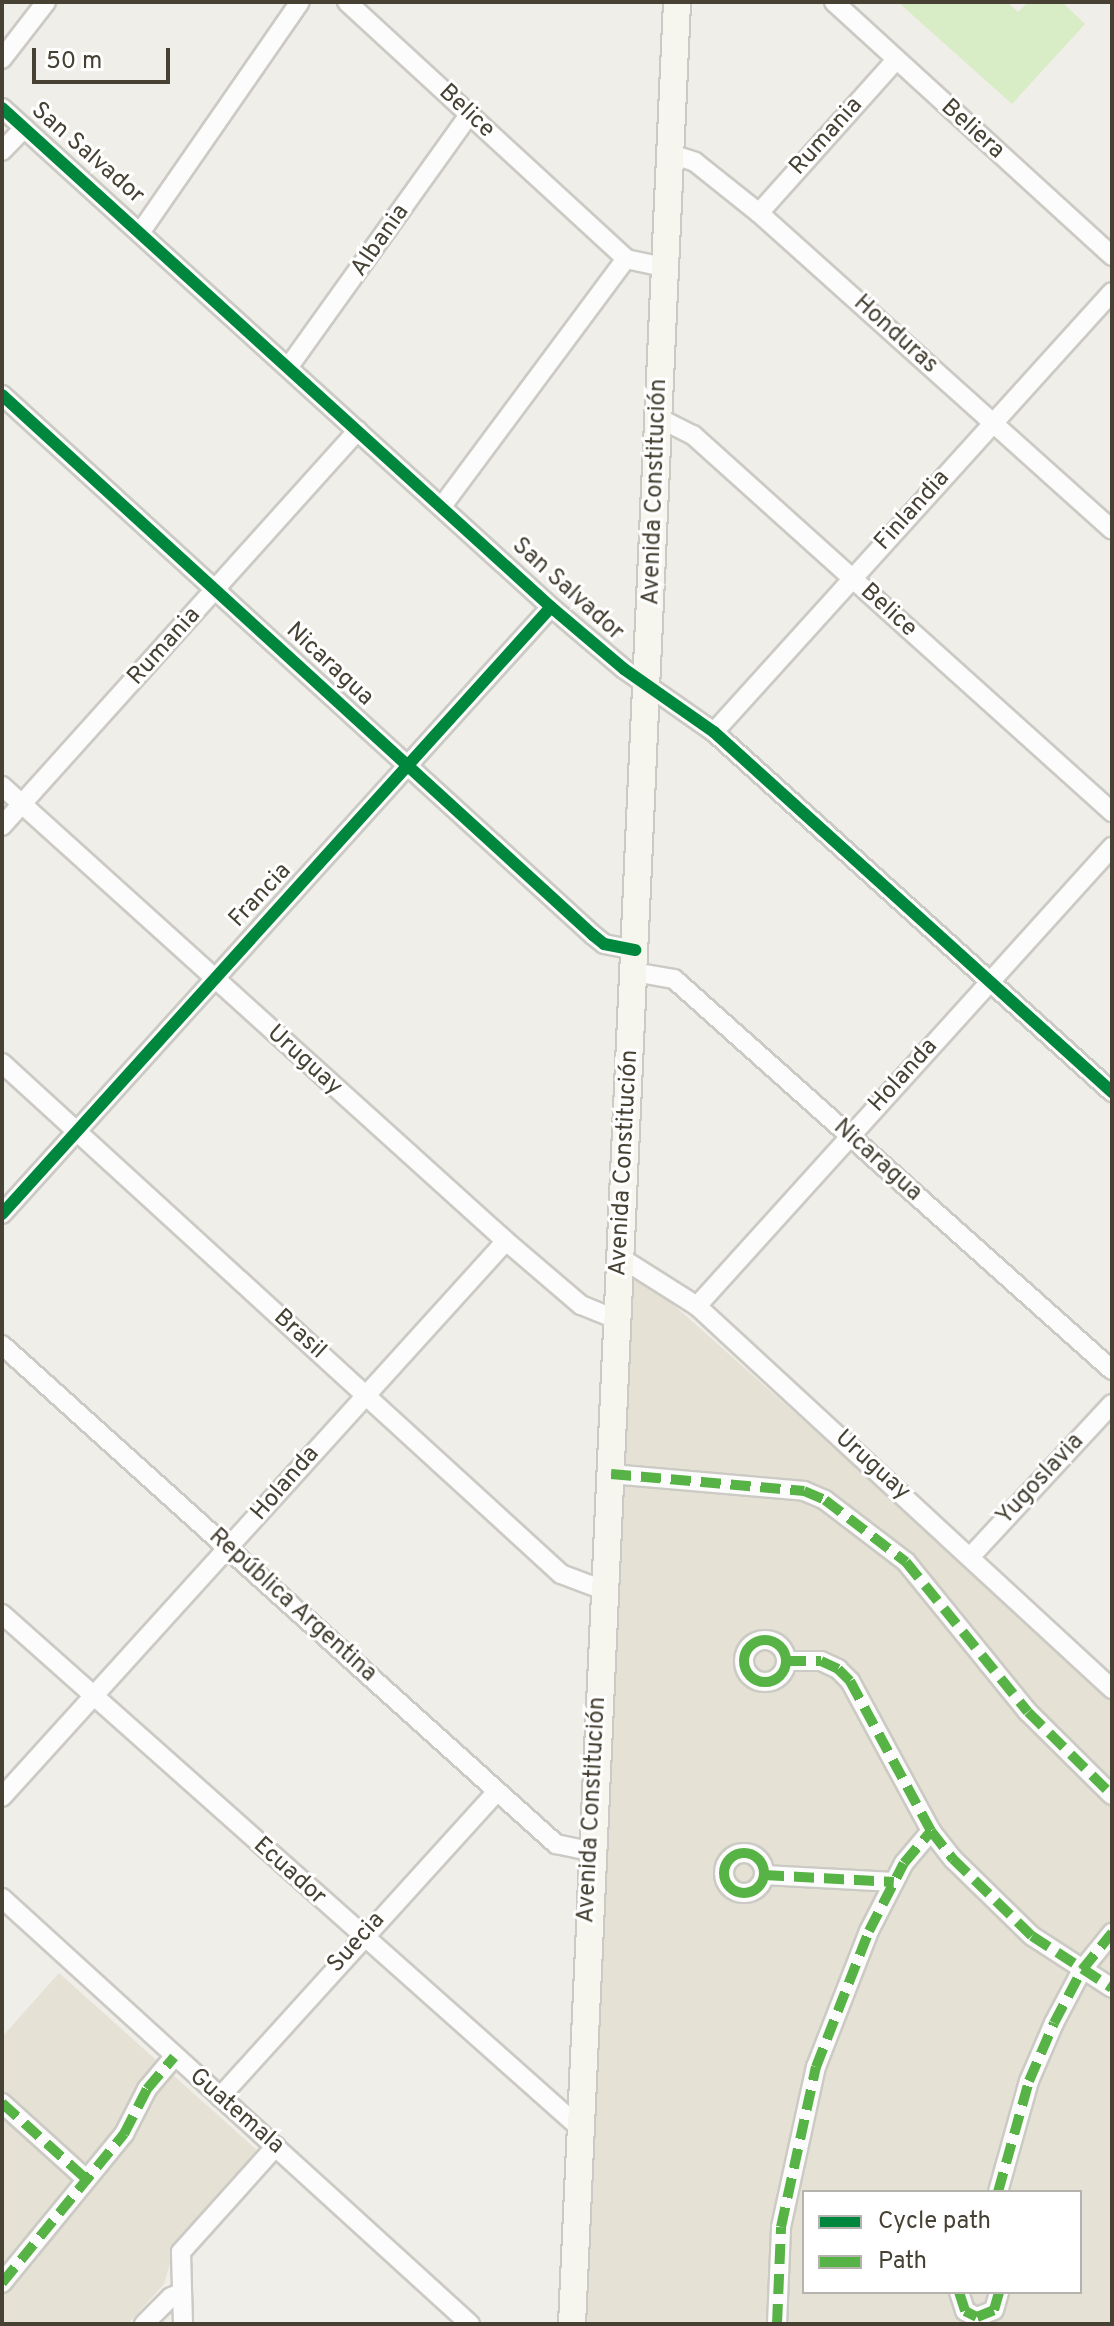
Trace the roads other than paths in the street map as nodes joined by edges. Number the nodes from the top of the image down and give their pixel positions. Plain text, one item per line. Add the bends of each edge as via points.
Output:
1 (46, 2) edge
2 (300, 2) edge
3 (347, 2) edge
4 (677, 2) edge
5 (834, 2) edge
6 (2, 59) edge
7 (896, 60) junction
8 (2, 108) edge
9 (469, 115) junction
10 (24, 128) junction
11 (2, 151) edge
12 (668, 153) junction
13 (759, 213) junction
14 (142, 230) junction
15 (1112, 256) edge
16 (626, 259) junction
17 (664, 267) junction
18 (1112, 292) edge
19 (290, 365) junction
20 (2, 395) edge
21 (659, 418) junction
22 (993, 422) junction
23 (358, 430) junction
24 (443, 505) junction
25 (1112, 530) edge
26 (852, 578) junction
27 (217, 590) junction
28 (551, 607) junction
29 (648, 681) junction
30 (714, 732) junction
31 (409, 769) junction
32 (2, 786) edge
33 (22, 804) junction
34 (1112, 812) edge
35 (2, 826) edge
36 (1112, 847) edge
37 (635, 961) junction
38 (214, 980) junction
39 (989, 981) junction
40 (2, 1063) edge
41 (1112, 1092) edge
42 (77, 1131) junction
43 (849, 1136) junction
44 (2, 1214) edge
45 (506, 1241) junction
46 (621, 1258) junction
47 (697, 1306) junction
48 (618, 1320) junction
49 (2, 1345) edge
50 (1112, 1370) edge
51 (364, 1394) junction
52 (1112, 1404) edge
53 (611, 1474) junction
54 (230, 1549) junction
55 (971, 1556) junction
56 (606, 1591) junction
57 (2, 1614) edge
58 (786, 1661) dead end
59 (1112, 1689) edge
60 (97, 1696) junction
61 (497, 1792) junction
62 (1112, 1795) edge
63 (2, 1797) edge
64 (931, 1831) junction
65 (589, 1851) junction
66 (764, 1875) dead end
67 (894, 1882) junction
68 (2, 1898) edge
69 (1112, 1933) edge
70 (361, 1938) junction
71 (1082, 1970) junction
72 (1112, 1988) edge
73 (174, 2057) junction
74 (220, 2097) junction
75 (2, 2103) edge
76 (579, 2127) junction
77 (276, 2146) junction
78 (85, 2178) junction
79 (999, 2190) edge
80 (2, 2283) edge
81 (181, 2293) junction
82 (960, 2294) edge
83 (998, 2294) edge
84 (144, 2324) edge
85 (183, 2324) edge
86 (470, 2324) edge
87 (572, 2324) edge
88 (777, 2324) edge

1 - 6 street
2 - 14 street
3 - 9 street, Belice
4 - 12 main road, Avenida Constitución
5 - 7 street, Beliera
7 - 13 street, Rumania
7 - 15 street, Beliera
8 - 10 street, San Salvador
9 - 16 street, Belice
9 - 19 street, Albania
10 - 11 street
10 - 14 street, San Salvador
12 - 13 street, Honduras via 695,162
12 - 17 main road, Avenida Constitución
13 - 22 street, Honduras
14 - 19 street, San Salvador
16 - 17 street
16 - 24 street
17 - 21 main road, Avenida Constitución
18 - 22 street, Finlandia
19 - 23 street, San Salvador
20 - 27 street, Nicaragua
21 - 26 street, Belice via 693,435
21 - 29 main road, Avenida Constitución
22 - 25 street, Honduras
22 - 26 street, Finlandia
23 - 24 street, San Salvador
23 - 27 street, Rumania
24 - 28 street, San Salvador
26 - 30 street, Finlandia
26 - 34 street, Belice
27 - 31 street, Nicaragua
27 - 33 street, Rumania
28 - 29 street, San Salvador via 624,669
28 - 31 street, Francia
29 - 30 street, San Salvador
29 - 37 main road, Avenida Constitución
30 - 39 street, San Salvador
31 - 37 street, Nicaragua via 593,935
31 - 38 street, Francia
32 - 33 street, Uruguay
33 - 35 street, Rumania
33 - 38 street, Uruguay
36 - 39 street, Holanda
37 - 43 street, Nicaragua via 674,979
37 - 46 main road, Avenida Constitución
38 - 42 street, Francia
38 - 45 street, Uruguay
39 - 41 street, San Salvador
39 - 43 street, Holanda
40 - 42 street, Brasil
42 - 44 street, Francia
42 - 51 street, Brasil
43 - 47 street, Holanda
43 - 50 street, Nicaragua
45 - 48 street, Uruguay via 581,1305
45 - 51 street, Holanda
46 - 47 street, Uruguay
46 - 48 main road, Avenida Constitución
47 - 55 street, Uruguay
48 - 53 main road, Avenida Constitución
49 - 54 street, República Argentina
51 - 54 street, Holanda
51 - 56 street, Brasil via 561,1574
52 - 55 street, Yugoslavia
53 - 56 main road, Avenida Constitución
53 - 62 street via 804,1491 825,1500 906,1562 1028,1712
54 - 60 street, Holanda
54 - 61 street, República Argentina
55 - 59 street, Uruguay
56 - 65 main road, Avenida Constitución
57 - 60 street, Ecuador
58 - 64 street via 821,1661 850,1681
60 - 63 street, Holanda
60 - 70 street, Ecuador
61 - 65 street, República Argentina via 556,1844
61 - 70 street, Suecia
64 - 67 street
64 - 71 street via 1032,1936
65 - 76 main road, Avenida Constitución
66 - 67 street
67 - 88 street via 841,1995 812,2082 781,2227
68 - 73 street, Guatemala
69 - 71 street
70 - 74 street, Suecia
70 - 76 street, Ecuador
71 - 72 street
71 - 79 street via 1029,2081
73 - 74 street, Guatemala
73 - 78 street via 147,2089 124,2134
74 - 77 street, Guatemala
75 - 78 street
76 - 87 main road, Avenida Constitución
77 - 81 street via 181,2252
77 - 86 street, Guatemala
78 - 80 street
81 - 84 street
81 - 85 street
82 - 83 street via 965,2311 977,2317 994,2310

